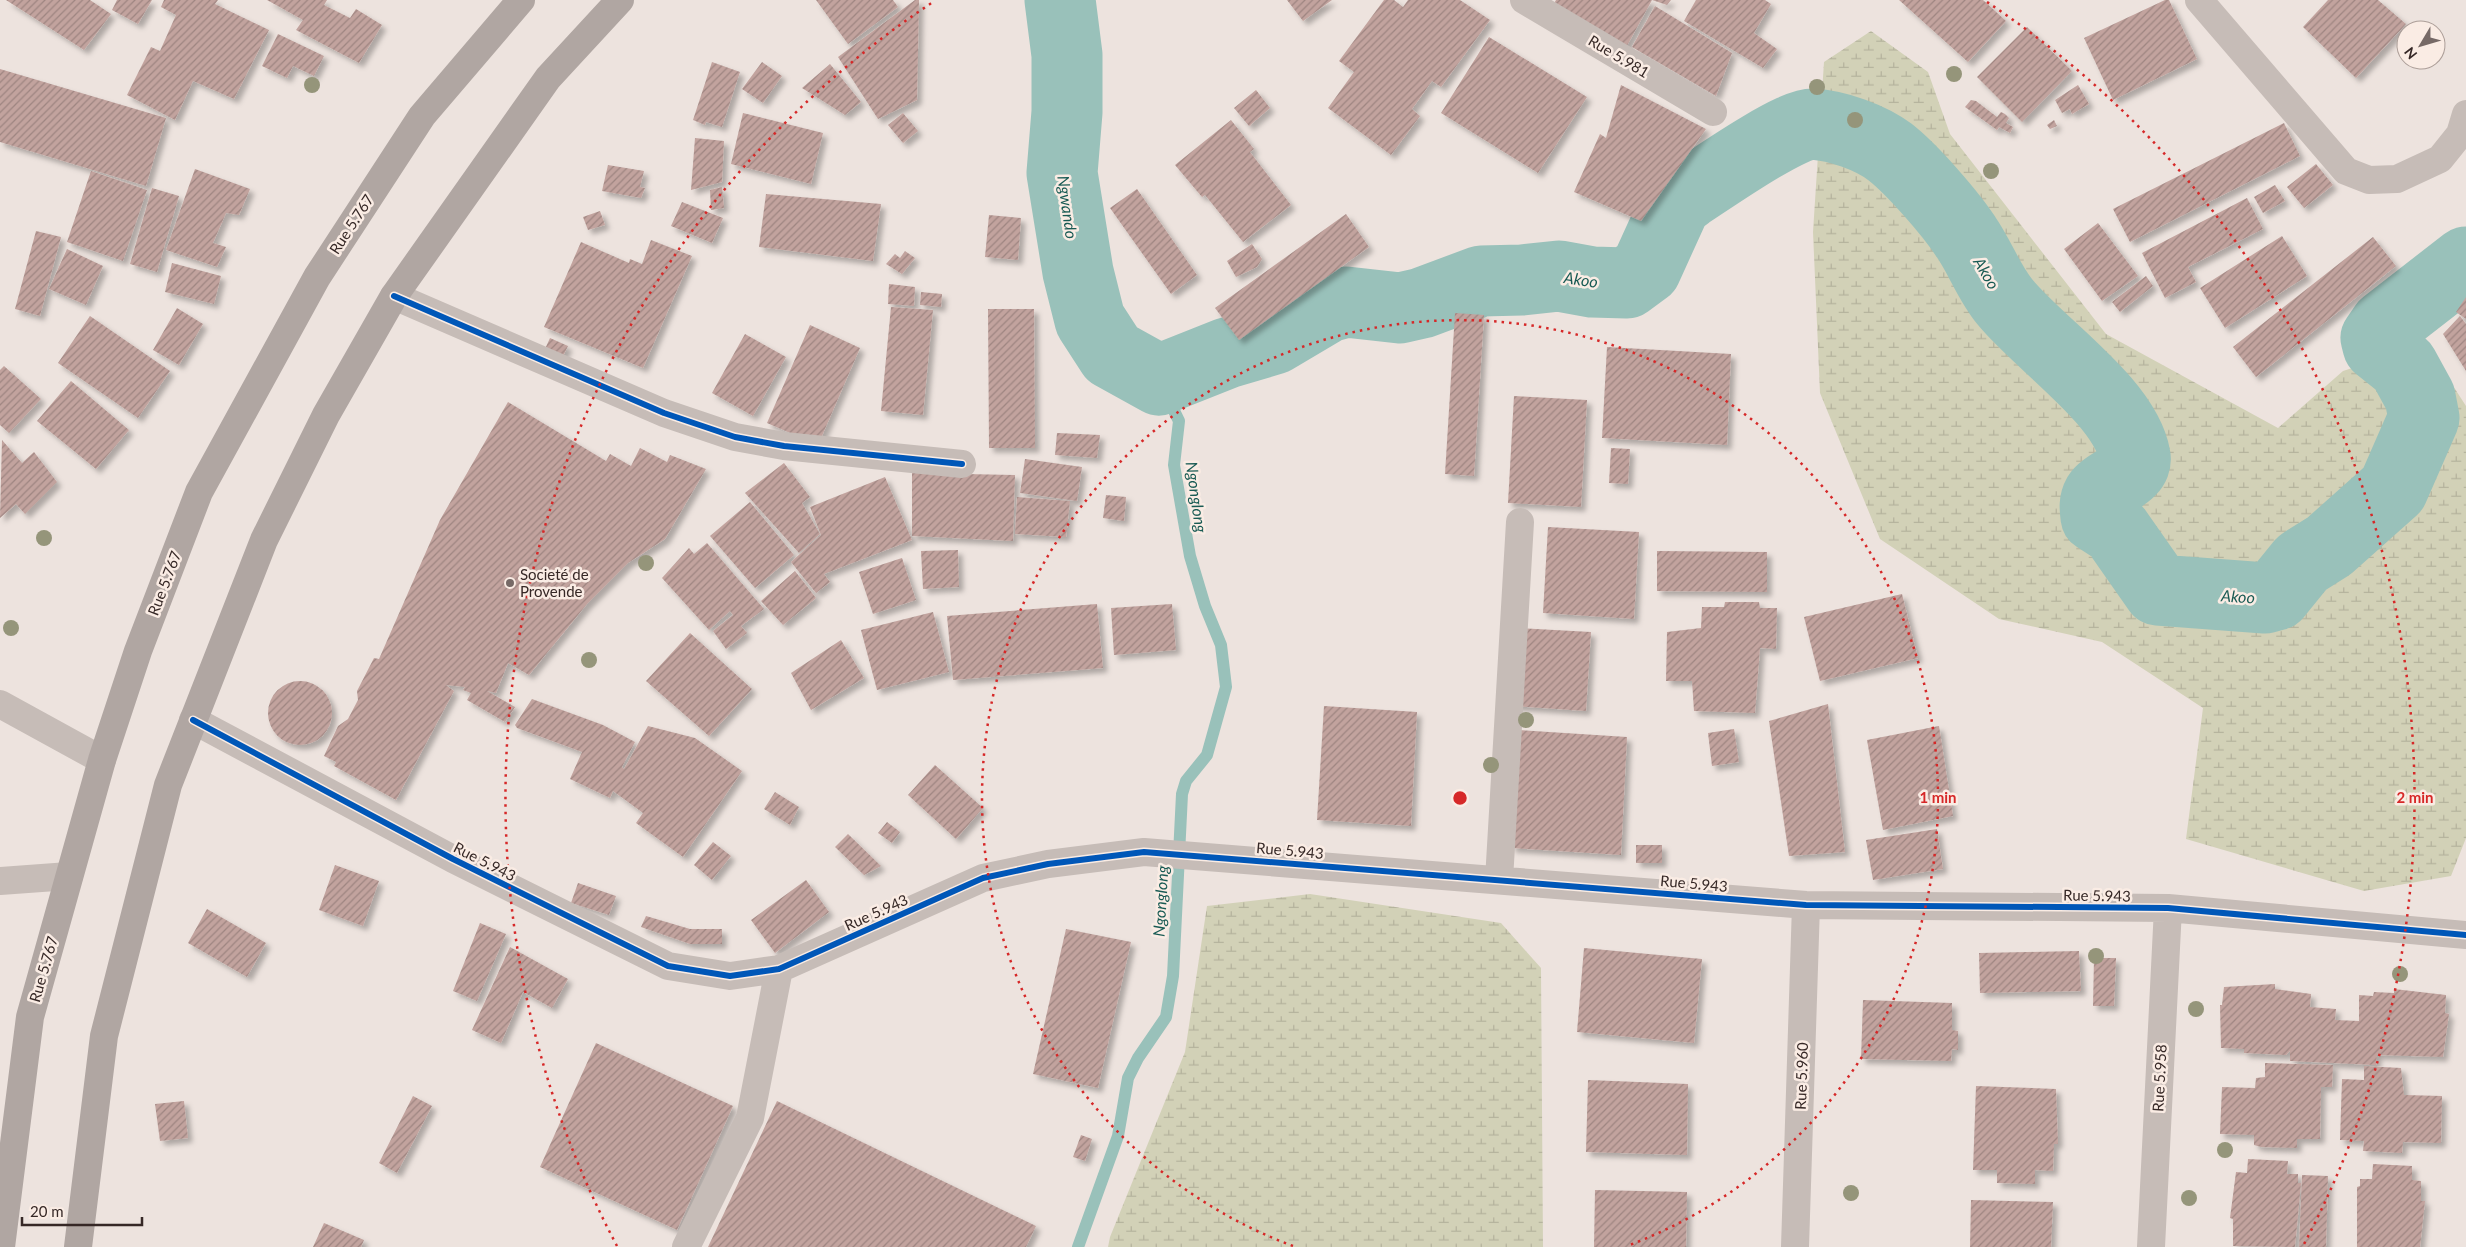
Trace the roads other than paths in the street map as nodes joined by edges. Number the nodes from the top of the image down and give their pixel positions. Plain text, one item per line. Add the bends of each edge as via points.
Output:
1 (521, 0) edge
2 (620, 0) edge
3 (1524, 0) edge
4 (2199, 0) edge
5 (1713, 112) dead end
6 (2466, 114) edge
7 (394, 296) junction
8 (962, 464) dead end
9 (1520, 522) dead end
10 (0, 704) edge
11 (193, 720) junction
12 (102, 760) junction
13 (69, 876) junction
14 (1499, 880) junction
15 (0, 881) edge
16 (1806, 905) junction
17 (2168, 908) junction
18 (2466, 935) edge
19 (779, 969) junction
20 (1, 1247) edge
21 (78, 1247) edge
22 (686, 1247) edge
23 (1795, 1247) edge
24 (2151, 1247) edge

1 - 12 highway, Rue 5.767 via 422,116 317,277 199,492 138,651
2 - 7 highway via 548,78
3 - 5 street, Rue 5.981
4 - 6 street via 2346,171 2369,180 2396,179 2440,159 2460,134
7 - 8 street via 664,413 735,438
7 - 11 highway via 326,415 264,540
9 - 14 street
10 - 12 street
11 - 19 street, Rue 5.943 via 453,859 668,966 730,976
11 - 21 highway via 168,785 104,1036
12 - 13 highway, Rue 5.767
13 - 15 street
13 - 20 highway, Rue 5.767 via 30,1017
14 - 16 street, Rue 5.943
14 - 19 street, Rue 5.943 via 1144,852 1048,864 983,878
16 - 17 street, Rue 5.943
16 - 23 street, Rue 5.960
17 - 18 street, Rue 5.943
17 - 24 street, Rue 5.958
19 - 22 street via 750,1118

